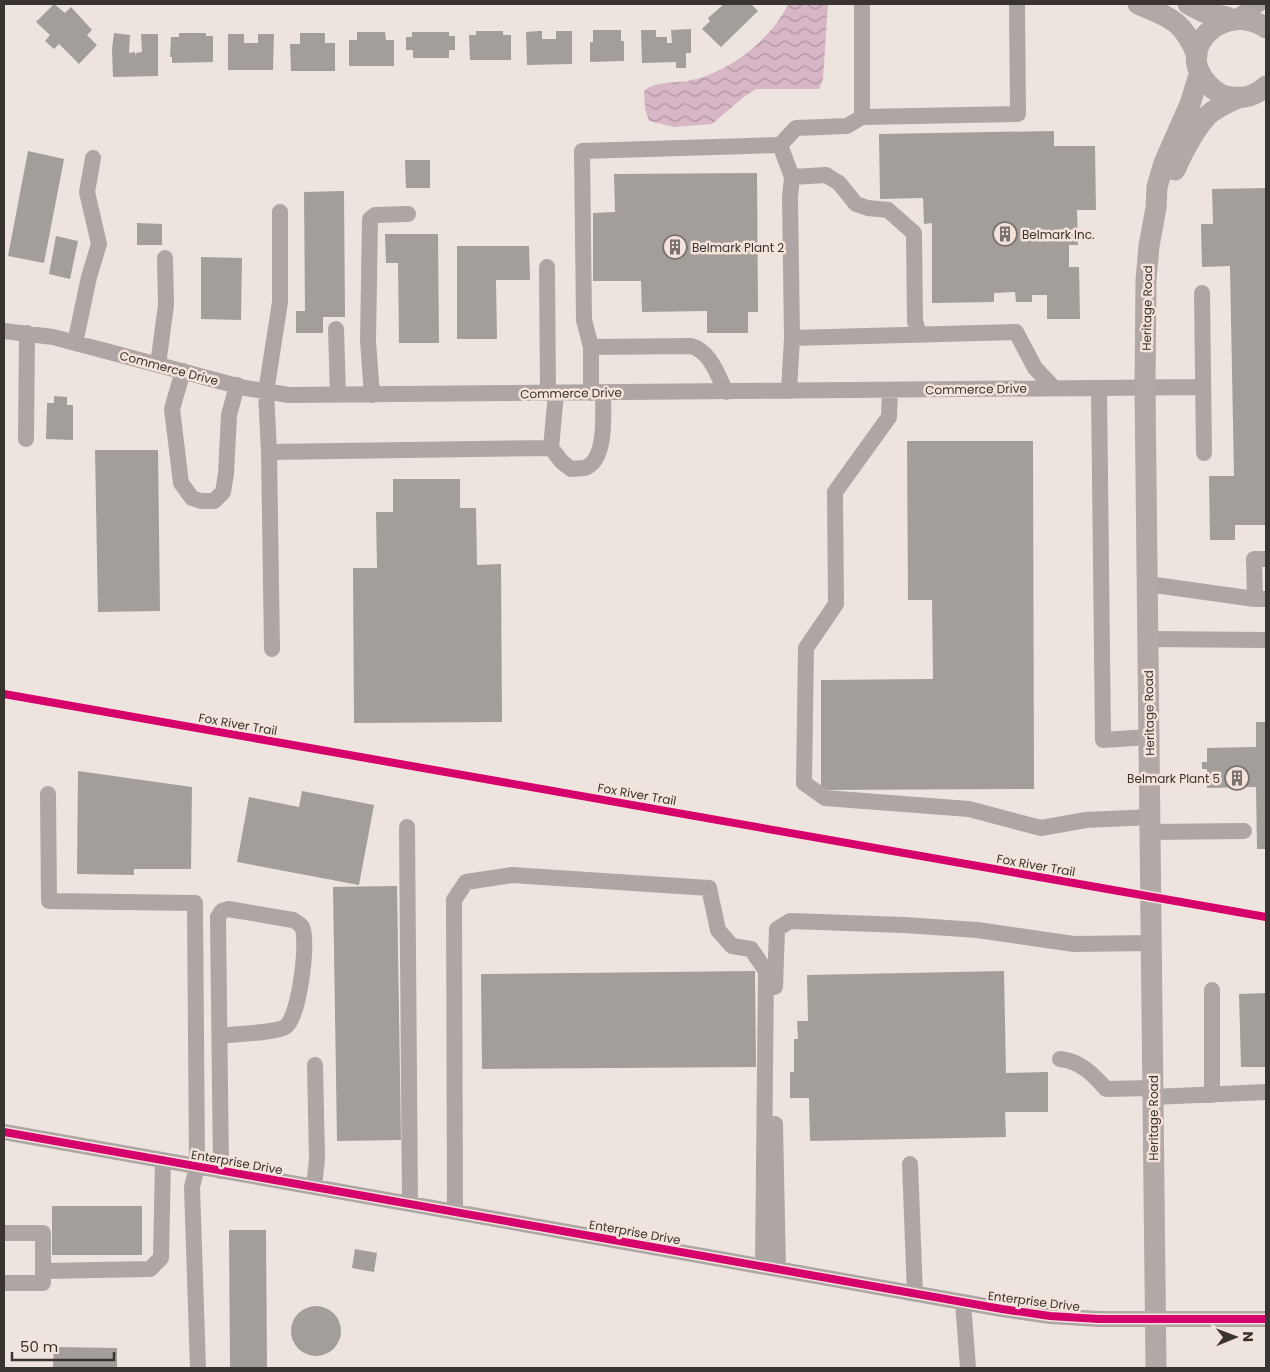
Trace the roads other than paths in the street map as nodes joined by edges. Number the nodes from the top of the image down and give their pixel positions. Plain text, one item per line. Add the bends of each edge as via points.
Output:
1 (862, 4) edge
2 (1017, 4) edge
3 (1138, 4) edge
4 (1188, 4) edge
5 (1259, 4) edge
6 (1233, 16) junction
7 (1266, 28) edge
8 (1198, 63) junction
9 (1256, 93) edge
10 (862, 118) junction
11 (780, 145) junction
12 (93, 158) dead end
13 (792, 177) junction
14 (1156, 208) junction
15 (280, 212) dead end
16 (408, 214) dead end
17 (164, 258) dead end
18 (547, 267) dead end
19 (1202, 293) dead end
20 (336, 329) dead end
21 (4, 331) edge
22 (27, 333) junction
23 (919, 336) junction
24 (792, 338) junction
25 (75, 343) junction
26 (591, 347) junction
27 (158, 365) junction
28 (183, 371) junction
29 (237, 385) junction
30 (1146, 387) junction
31 (1203, 387) junction
32 (1054, 388) junction
33 (1099, 388) junction
34 (890, 390) junction
35 (789, 391) junction
36 (266, 392) junction
37 (726, 392) junction
38 (552, 393) junction
39 (597, 393) junction
40 (338, 395) junction
41 (372, 395) junction
42 (26, 439) dead end
43 (550, 448) junction
44 (269, 452) junction
45 (1204, 453) dead end
46 (1266, 559) edge
47 (1148, 584) junction
48 (1260, 599) edge
49 (1148, 639) junction
50 (1266, 640) edge
51 (272, 649) dead end
52 (1149, 738) junction
53 (48, 794) dead end
54 (1150, 825) junction
55 (407, 827) dead end
56 (1244, 831) dead end
57 (1152, 943) junction
58 (1212, 990) dead end
59 (220, 1036) junction
60 (1060, 1059) dead end
61 (315, 1065) dead end
62 (1266, 1092) edge
63 (1153, 1093) junction
64 (1212, 1095) junction
65 (4, 1132) edge
66 (163, 1160) junction
67 (910, 1164) dead end
68 (197, 1166) junction
69 (221, 1170) junction
70 (314, 1187) junction
71 (410, 1204) junction
72 (455, 1212) junction
73 (4, 1233) edge
74 (770, 1268) junction
75 (43, 1271) junction
76 (4, 1283) edge
77 (915, 1294) junction
78 (963, 1302) junction
79 (1266, 1318) edge
80 (1155, 1320) junction
81 (198, 1368) edge
82 (968, 1368) edge
83 (1156, 1368) edge

1 - 10 street
2 - 10 street via 1018,114
3 - 8 main road via 1182,27 1191,40
4 - 6 main road via 1203,12
5 - 6 street
6 - 7 main road via 1255,20
6 - 8 main road, Heritage Road via 1216,22 1208,29 1199,44
8 - 9 main road via 1206,82 1215,91 1227,96
8 - 14 main road, Heritage Road via 1190,104 1157,187
9 - 14 main road, Heritage Road via 1227,103 1209,115 1193,135
10 - 11 street via 847,126 796,128
11 - 13 street
11 - 26 street via 582,151 584,320
12 - 25 street via 87,192 99,244
13 - 23 street via 826,175 838,183 856,204 888,210 914,233 915,320
13 - 24 street
14 - 30 main road, Heritage Road via 1146,280
15 - 36 street via 280,302
16 - 41 street via 375,215 370,219 368,341
17 - 27 street via 166,305
18 - 38 street
19 - 31 street
20 - 40 street
21 - 22 street, Commerce Drive
22 - 25 street, Commerce Drive
22 - 42 street
23 - 24 street
23 - 32 street via 1016,332 1035,368
24 - 35 street
25 - 27 street, Commerce Drive
26 - 37 street via 691,346 701,349
26 - 39 street
27 - 28 street, Commerce Drive
28 - 29 street, Commerce Drive
28 - 29 street via 172,409 175,442 181,483 192,498 201,501 214,501 224,492 228,415
29 - 36 street, Commerce Drive
30 - 31 street, Commerce Drive
30 - 33 street, Commerce Drive
30 - 47 main road, Heritage Road
31 - 45 street
32 - 33 street, Commerce Drive
32 - 34 street, Commerce Drive
33 - 52 street via 1103,740
34 - 35 street, Commerce Drive
34 - 54 street via 889,417 835,492 836,604 806,648 804,783 825,798 969,809 1042,828 1086,820
35 - 37 street, Commerce Drive
36 - 40 street, Commerce Drive
36 - 44 street
37 - 39 street, Commerce Drive
38 - 39 street, Commerce Drive
38 - 41 street, Commerce Drive
38 - 43 street
39 - 43 street via 602,443 597,457 587,467 571,469
40 - 41 street, Commerce Drive
43 - 44 street
44 - 51 street
46 - 48 street via 1254,559
47 - 48 street
47 - 49 main road, Heritage Road
49 - 50 street
49 - 52 main road, Heritage Road
52 - 54 main road, Heritage Road
53 - 68 street via 49,901 194,903
54 - 56 street
54 - 57 main road, Heritage Road
55 - 71 street
57 - 63 main road, Heritage Road
57 - 74 street via 1074,944 977,930 904,925 790,921 777,929
58 - 64 street
59 - 59 street via 284,1028 290,1023 297,1006 302,971 304,934 297,922 228,909 222,911 218,917
59 - 69 street
60 - 63 street via 1072,1060 1094,1075 1106,1089
61 - 70 street via 317,1159
62 - 64 street
63 - 64 street
63 - 80 main road, Heritage Road
65 - 66 street, Enterprise Drive
66 - 68 street, Enterprise Drive
66 - 75 street via 161,1258 150,1270
67 - 77 street
68 - 69 street, Enterprise Drive
68 - 81 street via 192,1187
69 - 70 street, Enterprise Drive
70 - 71 street, Enterprise Drive
71 - 72 street, Enterprise Drive
72 - 74 street, Enterprise Drive
72 - 74 street via 454,900 466,882 512,875 709,888 718,930 732,946 751,949 766,971
73 - 75 street via 43,1233
74 - 77 street, Enterprise Drive
75 - 76 street via 43,1283
77 - 78 street, Enterprise Drive
78 - 80 street, Enterprise Drive via 1050,1316
78 - 82 street
79 - 80 street, Enterprise Drive
80 - 83 main road, Heritage Road

